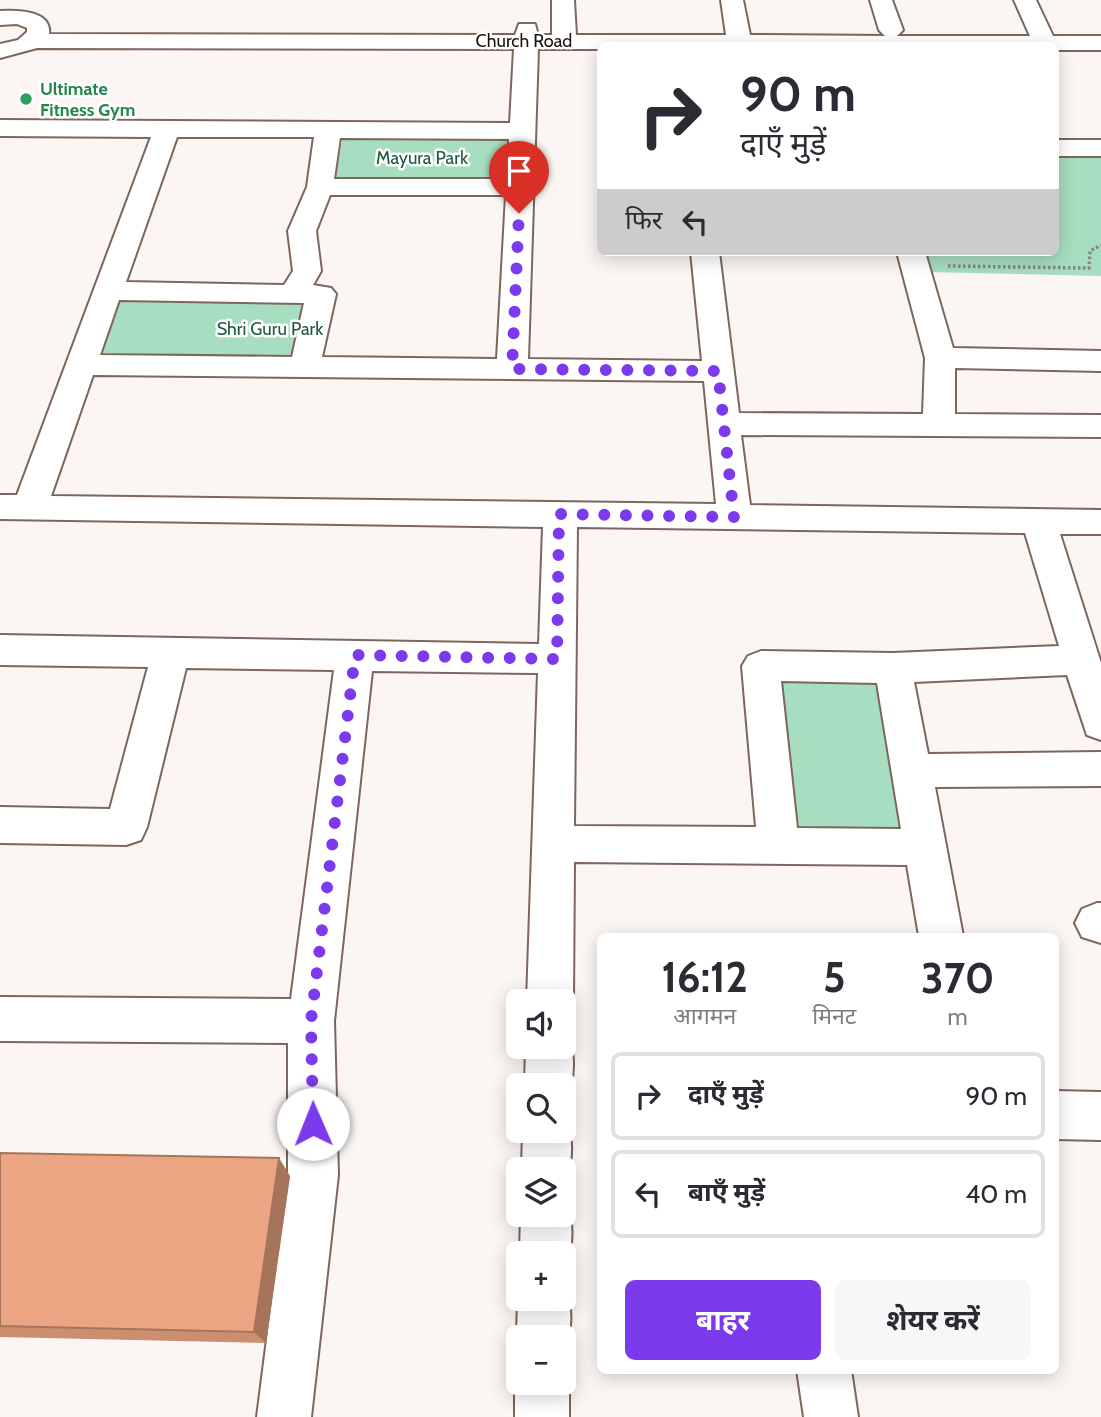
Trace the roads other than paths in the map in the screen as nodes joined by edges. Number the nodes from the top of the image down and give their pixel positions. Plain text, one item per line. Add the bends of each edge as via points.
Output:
1 (10, 0) edge
2 (563, 0) edge
3 (732, 0) edge
4 (881, 0) edge
5 (1026, 0) edge
6 (0, 18) edge
7 (36, 22) edge
8 (891, 30) junction
9 (1101, 32) edge
10 (527, 35) junction
11 (564, 35) junction
12 (738, 36) junction
13 (1042, 37) junction
14 (682, 39) edge
15 (1101, 43) edge
16 (2, 54) edge
17 (0, 128) edge
18 (167, 128) junction
19 (328, 130) junction
20 (523, 131) junction
21 (1059, 148) edge
22 (1101, 148) edge
23 (320, 187) junction
24 (520, 187) junction
25 (705, 256) edge
26 (912, 256) edge
27 (108, 291) junction
28 (293, 293) junction
29 (940, 358) junction
30 (1101, 361) edge
31 (81, 365) junction
32 (306, 368) junction
33 (512, 369) junction
34 (718, 371) junction
35 (724, 424) junction
36 (939, 424) junction
37 (1101, 426) edge
38 (15, 507) edge
39 (559, 514) junction
40 (734, 517) junction
41 (1039, 521) junction
42 (1101, 522) edge
43 (0, 650) edge
44 (171, 652) junction
45 (355, 655) junction
46 (557, 659) junction
47 (1082, 660) junction
48 (893, 668) junction
49 (1101, 724) edge
50 (1101, 769) edge
51 (911, 771) junction
52 (0, 825) edge
53 (553, 844) junction
54 (778, 846) junction
55 (925, 847) junction
56 (940, 933) edge
57 (550, 989) edge
58 (0, 1019) edge
59 (311, 1021) junction
60 (1059, 1115) edge
61 (1101, 1116) edge
62 (825, 1374) edge
63 (542, 1395) edge
64 (284, 1417) edge
65 (542, 1417) edge
66 (831, 1417) edge

1 - 6 street
2 - 11 street
3 - 12 street
4 - 8 street
5 - 13 street
6 - 7 street, Church Road
7 - 10 street, Church Road
7 - 16 street
8 - 12 street, Church Road
8 - 13 street, Church Road
9 - 13 street, Church Road
10 - 11 street, Church Road
10 - 20 street
11 - 14 street, Church Road
12 - 13 street, Church Road
12 - 14 street, Church Road
13 - 15 street, Church Road
17 - 18 street
18 - 19 street
18 - 27 street
19 - 20 street
19 - 23 street
20 - 24 street
21 - 22 street
23 - 24 street
23 - 28 street via 302,232 307,271
24 - 33 street
25 - 34 street
26 - 29 street
27 - 28 street
27 - 31 street
28 - 32 street via 321,294
29 - 30 street
29 - 36 street
31 - 32 street
31 - 38 street
32 - 33 street
33 - 34 street
34 - 35 street
35 - 36 street
35 - 40 street
36 - 37 street
38 - 39 street
39 - 40 street
39 - 46 street
40 - 41 street
41 - 42 street
41 - 47 street
43 - 44 street
44 - 45 street
44 - 52 street via 126,827
45 - 46 street
45 - 59 street
46 - 53 street
47 - 48 street
47 - 49 street
48 - 51 street
48 - 54 street via 761,666
50 - 51 street
51 - 55 street
53 - 54 street
53 - 57 street
54 - 55 street
55 - 56 street
58 - 59 street
59 - 64 street via 313,1175
60 - 61 street
62 - 66 street
63 - 65 street

